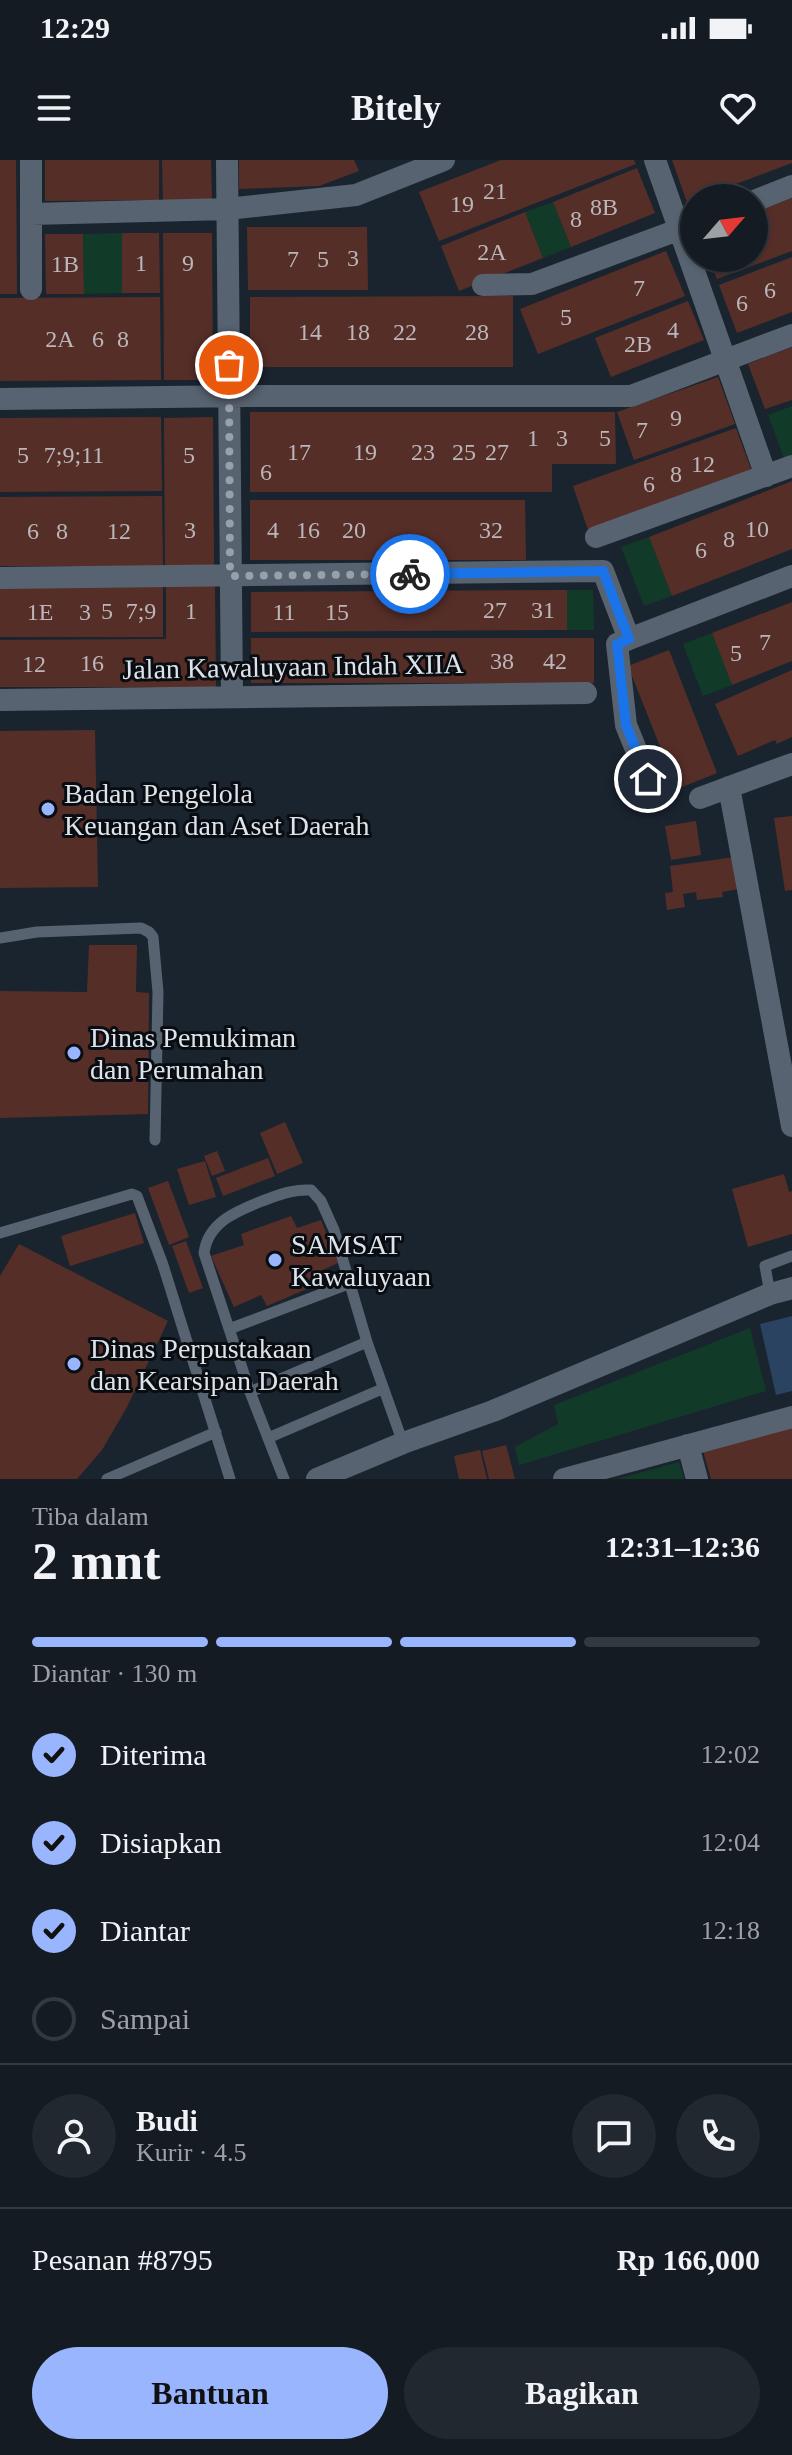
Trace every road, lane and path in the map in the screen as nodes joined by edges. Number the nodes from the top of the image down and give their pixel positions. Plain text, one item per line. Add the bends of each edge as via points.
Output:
1 (31, 160) edge
2 (227, 160) edge
3 (444, 160) edge
4 (655, 160) edge
5 (792, 186) edge
6 (768, 195) edge
7 (227, 209) junction
8 (680, 212) edge
9 (31, 214) junction
10 (680, 230) edge
11 (700, 272) edge
12 (483, 285) dead end
13 (31, 289) dead end
14 (792, 335) edge
15 (726, 359) junction
16 (229, 397) junction
17 (0, 399) edge
18 (792, 466) edge
19 (766, 476) junction
20 (596, 537) dead end
21 (230, 576) junction
22 (792, 576) edge
23 (0, 578) edge
24 (629, 639) junction
25 (586, 693) dead end
26 (232, 696) junction
27 (0, 700) edge
28 (792, 764) edge
29 (648, 779) dead end
30 (729, 787) junction
31 (700, 798) dead end
32 (0, 938) edge
33 (792, 1126) edge
34 (155, 1140) dead end
35 (0, 1233) edge
36 (792, 1256) edge
37 (348, 1284) junction
38 (781, 1291) edge
39 (229, 1329) junction
40 (367, 1342) junction
41 (382, 1389) junction
42 (250, 1392) junction
43 (792, 1417) edge
44 (216, 1432) junction
45 (268, 1438) junction
46 (403, 1443) junction
47 (688, 1445) junction
48 (107, 1479) edge
49 (230, 1479) edge
50 (284, 1479) edge
51 (317, 1479) edge
52 (564, 1479) edge
53 (697, 1479) edge

1 - 9 street
2 - 7 street
3 - 7 street via 356,195
4 - 8 street
5 - 6 street
7 - 9 street
7 - 16 street
9 - 13 street
10 - 12 street via 532,284
11 - 15 street
14 - 15 street
15 - 16 street via 631,396
15 - 19 street
16 - 17 street
16 - 21 street
18 - 19 street
19 - 20 street
21 - 23 street
21 - 24 street via 603,571
21 - 26 street
22 - 24 street
24 - 29 street via 617,644 626,725
25 - 26 street, Jalan Kawaluyaan Indah XIIA
26 - 27 street, Jalan Kawaluyaan Indah XIIA
28 - 30 street
30 - 31 street
30 - 33 street
32 - 34 lane via 141,928 153,937 158,992
35 - 44 lane via 137,1196
36 - 38 lane via 765,1266
37 - 39 lane
37 - 39 lane via 334,1230 311,1190 298,1189 230,1213 206,1242 204,1253
37 - 40 lane
38 - 46 street
39 - 42 lane
40 - 41 lane
40 - 42 lane
41 - 45 lane
41 - 46 lane
42 - 45 lane
43 - 47 street
44 - 48 lane
44 - 49 lane
45 - 50 lane
46 - 51 street
47 - 52 street
47 - 53 street

